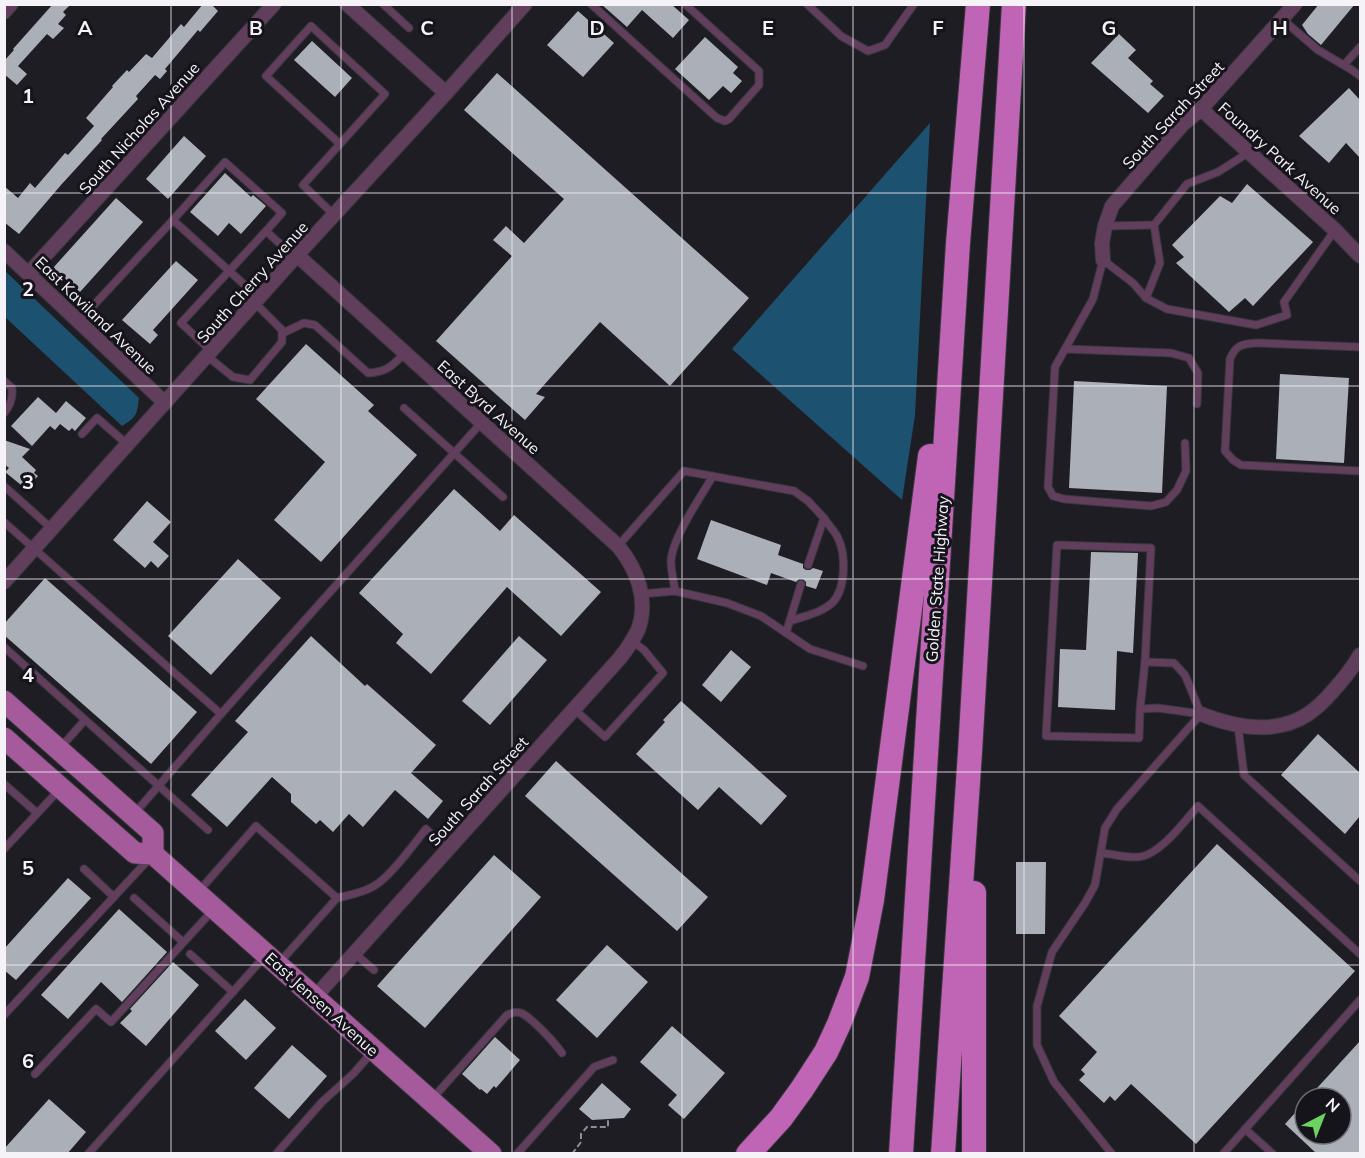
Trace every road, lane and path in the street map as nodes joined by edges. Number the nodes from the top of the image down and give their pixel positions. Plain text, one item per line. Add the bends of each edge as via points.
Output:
1 (11, 4) edge
2 (274, 4) edge
3 (347, 4) edge
4 (383, 4) edge
5 (525, 4) edge
6 (591, 4) edge
7 (686, 4) edge
8 (807, 4) edge
9 (914, 4) edge
10 (978, 4) edge
11 (1014, 4) edge
12 (1295, 4) edge
13 (4, 12) edge
14 (1282, 19) junction
15 (409, 28) dead end
16 (1360, 47) edge
17 (1344, 65) junction
18 (1360, 76) edge
19 (446, 93) junction
20 (1202, 110) junction
21 (340, 144) junction
22 (1248, 153) junction
23 (334, 214) junction
24 (173, 220) junction
25 (1154, 225) junction
26 (1105, 226) junction
27 (1335, 230) junction
28 (266, 231) junction
29 (958, 243) junction
30 (4, 251) edge
31 (297, 255) junction
32 (1360, 256) edge
33 (1103, 260) junction
34 (229, 271) junction
35 (29, 273) junction
36 (1146, 298) junction
37 (257, 300) junction
38 (79, 321) junction
39 (283, 333) junction
40 (1360, 347) edge
41 (1065, 350) junction
42 (405, 352) junction
43 (209, 354) junction
44 (4, 381) edge
45 (165, 403) junction
46 (1197, 404) dead end
47 (404, 408) dead end
48 (4, 412) edge
49 (482, 422) junction
50 (82, 434) dead end
51 (1185, 443) dead end
52 (128, 445) junction
53 (454, 453) junction
54 (1360, 471) edge
55 (713, 476) junction
56 (4, 486) edge
57 (503, 497) dead end
58 (824, 518) junction
59 (4, 522) edge
60 (52, 529) junction
61 (618, 546) junction
62 (34, 549) junction
63 (808, 565) dead end
64 (4, 582) edge
65 (801, 584) dead end
66 (675, 591) junction
67 (641, 594) junction
68 (790, 621) junction
69 (786, 633) junction
70 (632, 641) junction
71 (7, 650) edge
72 (1360, 655) edge
73 (1145, 662) junction
74 (863, 666) dead end
75 (4, 701) edge
76 (1140, 709) junction
77 (574, 710) junction
78 (220, 714) junction
79 (1200, 714) junction
80 (86, 720) junction
81 (1238, 726) junction
82 (4, 738) edge
83 (59, 749) junction
84 (970, 752) junction
85 (4, 784) edge
86 (159, 786) junction
87 (60, 788) junction
88 (37, 813) junction
89 (134, 815) junction
90 (208, 830) dead end
91 (4, 849) edge
92 (447, 850) junction
93 (1101, 853) junction
94 (153, 854) junction
95 (84, 869) dead end
96 (1360, 881) edge
97 (197, 893) junction
98 (114, 897) junction
99 (134, 898) dead end
100 (337, 898) junction
101 (215, 908) junction
102 (183, 942) junction
103 (354, 953) junction
104 (190, 954) dead end
105 (1360, 954) edge
106 (272, 959) junction
107 (375, 970) dead end
108 (233, 992) junction
109 (315, 997) junction
110 (1360, 1000) edge
111 (4, 1015) edge
112 (374, 1050) junction
113 (562, 1053) dead end
114 (613, 1060) dead end
115 (35, 1074) dead end
116 (431, 1100) junction
117 (608, 1119) dead end
118 (1245, 1129) junction
119 (483, 1151) edge
120 (88, 1154) edge
121 (276, 1154) edge
122 (517, 1154) edge
123 (572, 1154) edge
124 (748, 1154) edge
125 (901, 1154) edge
126 (943, 1154) edge
127 (974, 1154) edge
128 (1112, 1154) edge
129 (1223, 1154) edge
130 (1273, 1154) edge

1 - 13 street
2 - 35 street, South Nicholas Avenue
3 - 19 street
4 - 15 lane
5 - 19 street, South Cherry Avenue
6 - 7 lane via 717,118 725,121 759,85 759,70
8 - 9 lane via 841,36 868,51 885,45
10 - 29 highway, Golden State Highway
11 - 84 highway
12 - 14 street, South Sarah Street
14 - 17 lane via 1318,50
14 - 20 street, South Sarah Street
16 - 17 lane
17 - 18 lane
19 - 23 street, South Cherry Avenue
20 - 22 street, Foundry Park Avenue
20 - 26 street, South Sarah Street via 1182,125 1112,206
21 - 21 lane via 385,94 310,26 266,75
21 - 23 lane via 303,185
22 - 25 lane via 1218,172 1187,184
22 - 27 street, Foundry Park Avenue
23 - 31 street, South Cherry Avenue
24 - 28 lane via 225,162 282,213
24 - 34 lane
24 - 38 lane
25 - 26 lane
25 - 36 lane via 1160,262
26 - 33 street, South Sarah Street
27 - 32 street, Foundry Park Avenue
27 - 36 lane via 1284,302 1287,315 1256,325 1167,309
28 - 31 lane
28 - 34 lane
29 - 124 highway via 872,900 857,977 826,1052 780,1118
29 - 125 highway, Golden State Highway
30 - 35 street, East Kaviland Avenue
31 - 37 street, South Cherry Avenue
31 - 42 street, East Byrd Avenue
33 - 36 lane
33 - 41 lane via 1093,299
34 - 37 lane
34 - 43 lane via 181,323
35 - 38 street, East Kaviland Avenue
37 - 39 lane
37 - 43 street, South Cherry Avenue
38 - 45 street, East Kaviland Avenue
39 - 42 lane via 303,323 315,326 368,373 392,366
39 - 43 lane via 282,342 250,380 233,377
40 - 54 lane via 1242,344 1230,359 1225,451 1241,465
41 - 46 lane via 1172,352 1189,358 1198,373
41 - 51 lane via 1054,368 1048,486 1053,496 1151,506 1166,502 1186,471
42 - 49 street, East Byrd Avenue
43 - 45 street, South Cherry Avenue
44 - 48 lane via 13,393
45 - 52 street, South Cherry Avenue
47 - 53 lane
49 - 53 lane
49 - 61 street, East Byrd Avenue
50 - 52 lane via 97,418
52 - 60 street, South Cherry Avenue
53 - 57 lane
53 - 78 lane
55 - 58 lane via 794,491
55 - 61 lane via 684,471
55 - 66 lane via 674,545 671,561
56 - 60 lane
58 - 63 lane
58 - 68 lane via 838,538 842,556 840,590 833,602 816,613
59 - 62 lane
60 - 62 street, South Cherry Avenue
61 - 67 street, East Byrd Avenue via 635,571
62 - 64 street, South Cherry Avenue
62 - 78 lane
65 - 68 lane
66 - 67 lane
66 - 69 lane via 727,603 761,616
67 - 70 street, South Sarah Street via 641,617
68 - 69 lane
69 - 74 lane via 810,650
70 - 77 street, South Sarah Street
70 - 77 lane via 663,673 605,737
71 - 80 lane
72 - 81 street via 1343,680 1306,715 1276,726
73 - 76 lane
73 - 76 lane via 1151,548 1057,545 1046,736 1139,738
73 - 79 lane via 1174,663 1185,675
75 - 83 main road
76 - 79 lane
77 - 92 street, South Sarah Street
78 - 86 lane
79 - 81 street
79 - 93 lane via 1117,809 1105,828
80 - 83 lane
80 - 86 lane
81 - 96 lane via 1244,776
82 - 87 main road, East Jensen Avenue
83 - 89 main road
84 - 126 highway
84 - 127 highway via 975,921
85 - 88 lane
86 - 89 lane
86 - 90 lane
87 - 88 lane
87 - 94 main road, East Jensen Avenue via 135,853
88 - 91 lane
89 - 94 main road via 153,833
92 - 100 lane via 426,830 384,879 373,887
92 - 103 street, South Sarah Street
93 - 105 lane via 1139,857 1152,853 1198,806
93 - 128 lane via 1095,885 1052,952 1036,1006 1037,1045 1054,1082
94 - 97 main road, East Jensen Avenue
94 - 98 lane
95 - 98 lane
97 - 100 lane via 256,826
97 - 101 main road, East Jensen Avenue
98 - 111 lane
99 - 102 lane
100 - 106 lane
101 - 102 lane
101 - 106 main road, East Jensen Avenue
102 - 115 lane via 111,1022 96,1009
103 - 107 lane
103 - 109 street, South Sarah Street
104 - 108 lane
106 - 108 lane
106 - 109 main road, East Jensen Avenue
108 - 120 lane
109 - 112 main road, East Jensen Avenue
110 - 118 lane
112 - 116 main road, East Jensen Avenue
112 - 121 lane
113 - 116 lane via 522,1013 513,1012
114 - 122 lane via 594,1067
116 - 119 main road, East Jensen Avenue
117 - 123 path via 608,1126 587,1127
118 - 129 lane
118 - 130 lane

